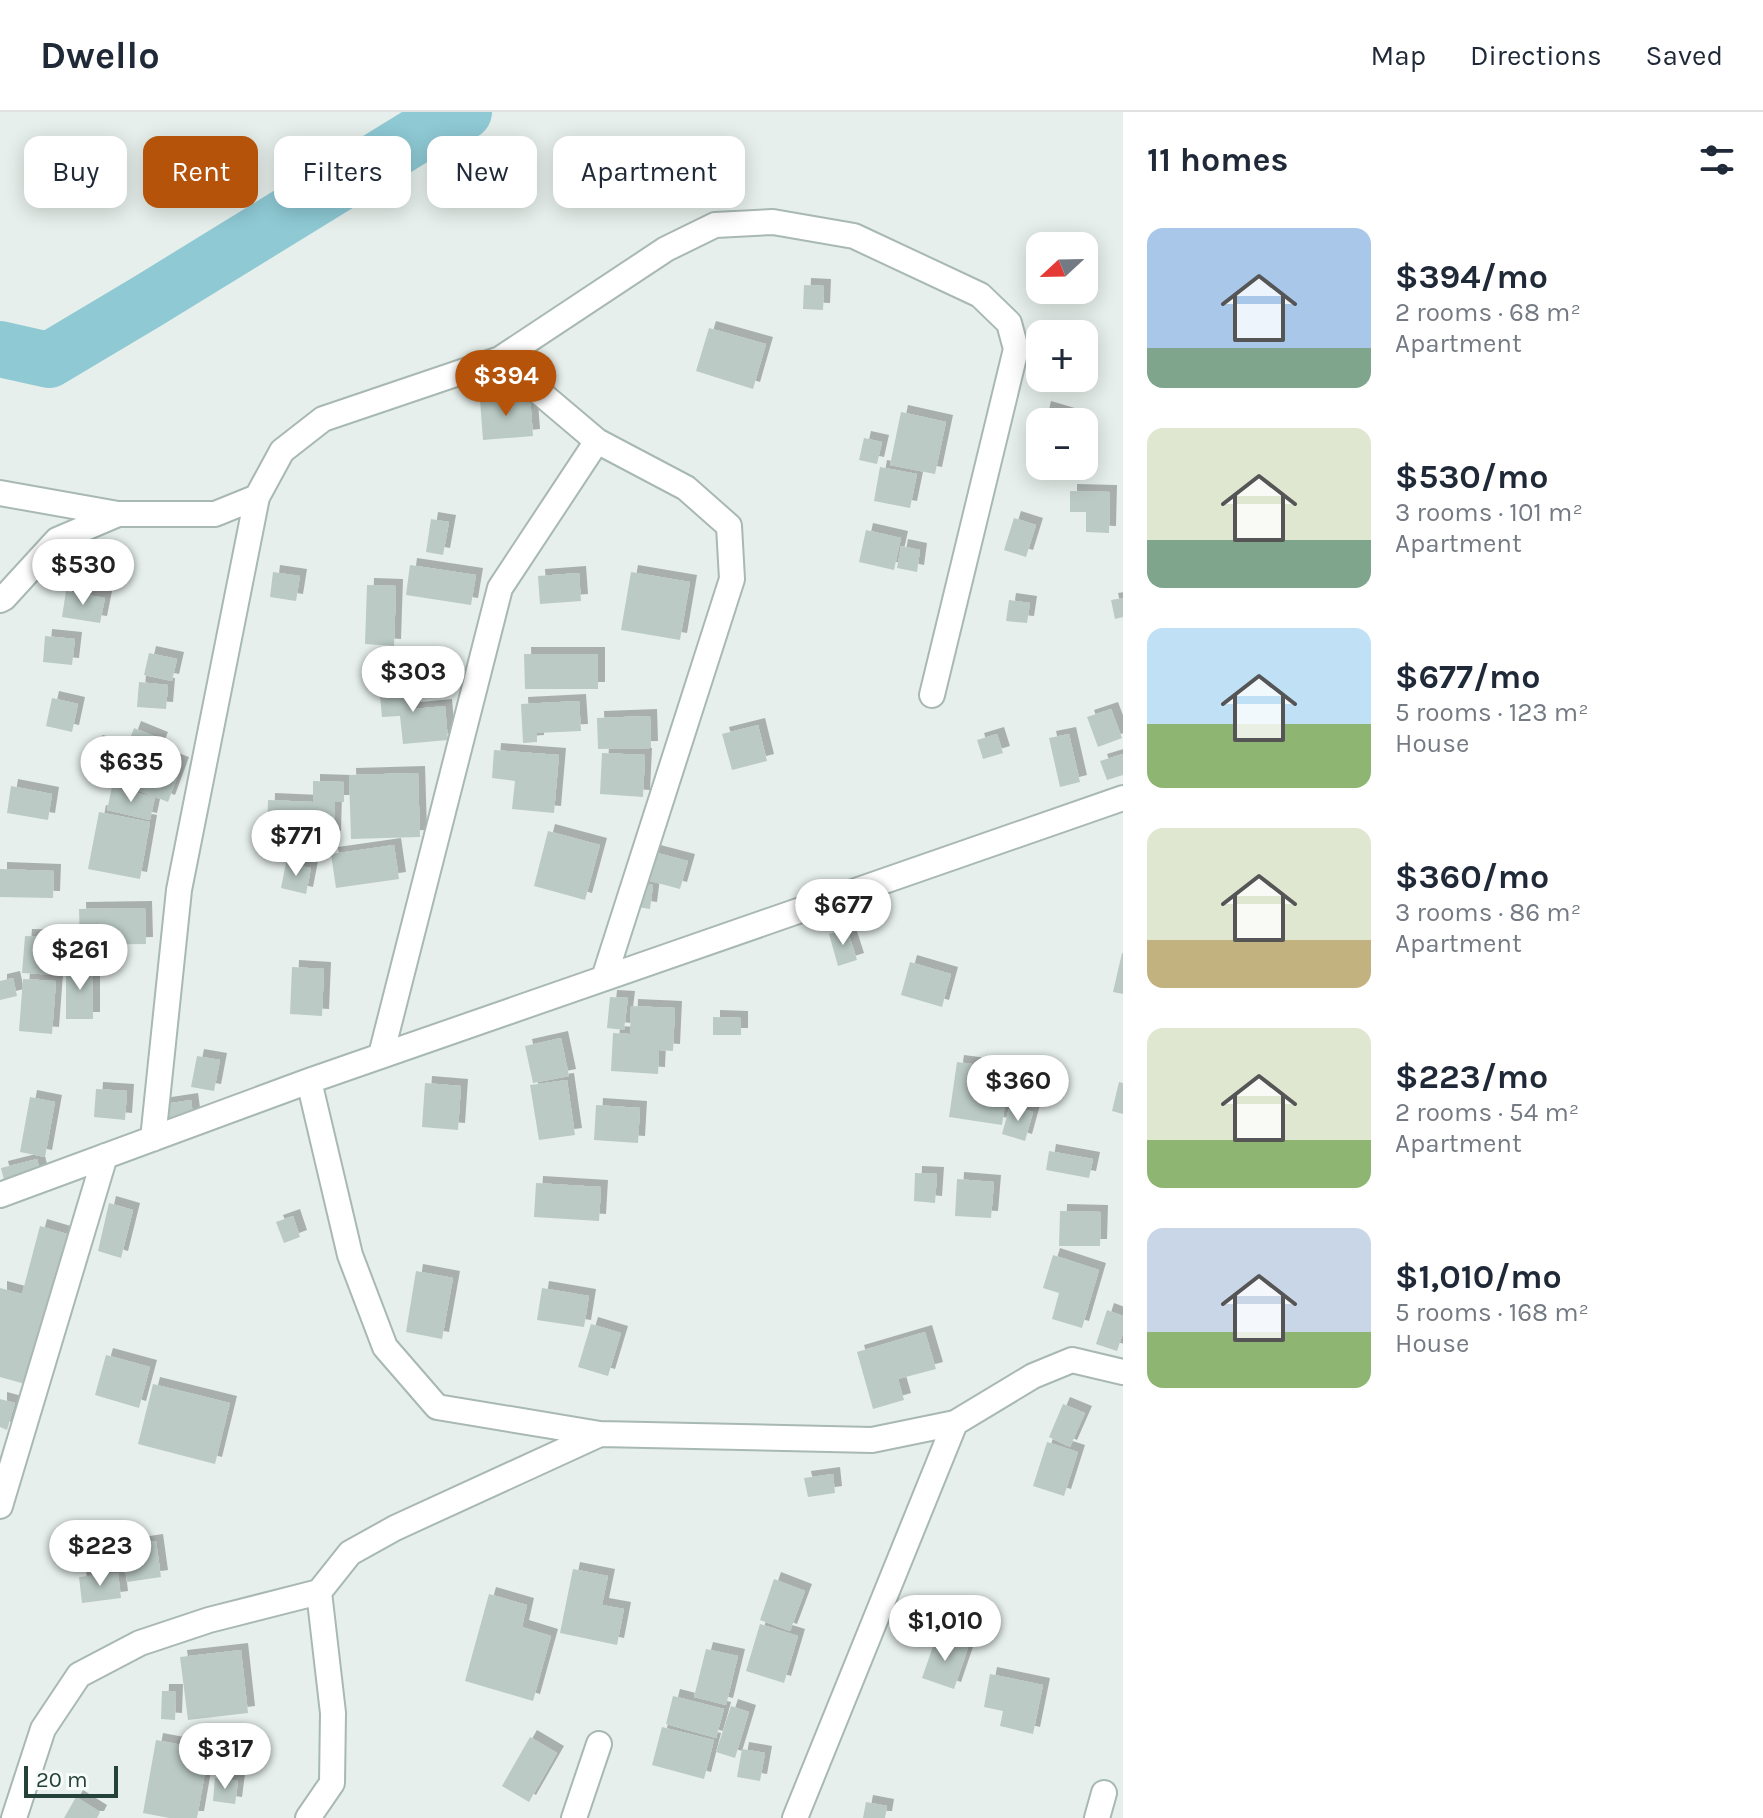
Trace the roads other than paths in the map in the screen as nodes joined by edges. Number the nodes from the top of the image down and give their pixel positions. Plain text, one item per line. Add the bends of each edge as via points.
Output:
1 (500, 359) junction
2 (597, 441) junction
3 (0, 493) edge
4 (257, 497) junction
5 (118, 514) junction
6 (1, 606) edge
7 (932, 695) dead end
8 (1123, 798) edge
9 (604, 978) junction
10 (381, 1055) junction
11 (309, 1081) junction
12 (153, 1139) junction
13 (105, 1156) junction
14 (0, 1195) edge
15 (1123, 1372) edge
16 (955, 1423) junction
17 (600, 1434) junction
18 (0, 1506) edge
19 (319, 1592) junction
20 (599, 1744) dead end
21 (1104, 1793) dead end
22 (14, 1818) edge
23 (308, 1818) edge
24 (574, 1818) edge
25 (795, 1818) edge
26 (1097, 1818) edge

1 - 2 street
1 - 4 street via 323,419 282,451
1 - 7 street via 666,249 715,225 773,222 854,236 980,295 1009,323 1016,349
2 - 9 street via 686,488 729,526 732,579
2 - 10 street via 500,588
3 - 5 street
4 - 5 street via 215,514
4 - 12 street via 179,890
5 - 6 street via 57,540
8 - 9 street
9 - 10 street
10 - 11 street
11 - 12 street
11 - 17 street via 350,1255 385,1347 437,1407
12 - 13 street
13 - 14 street
13 - 18 street
15 - 16 street via 1072,1360 1033,1376
16 - 17 street via 872,1440
16 - 25 street
17 - 19 street via 350,1553
19 - 22 street via 140,1643 79,1675 43,1729
19 - 23 street via 333,1713 332,1783
20 - 24 street
21 - 26 street

